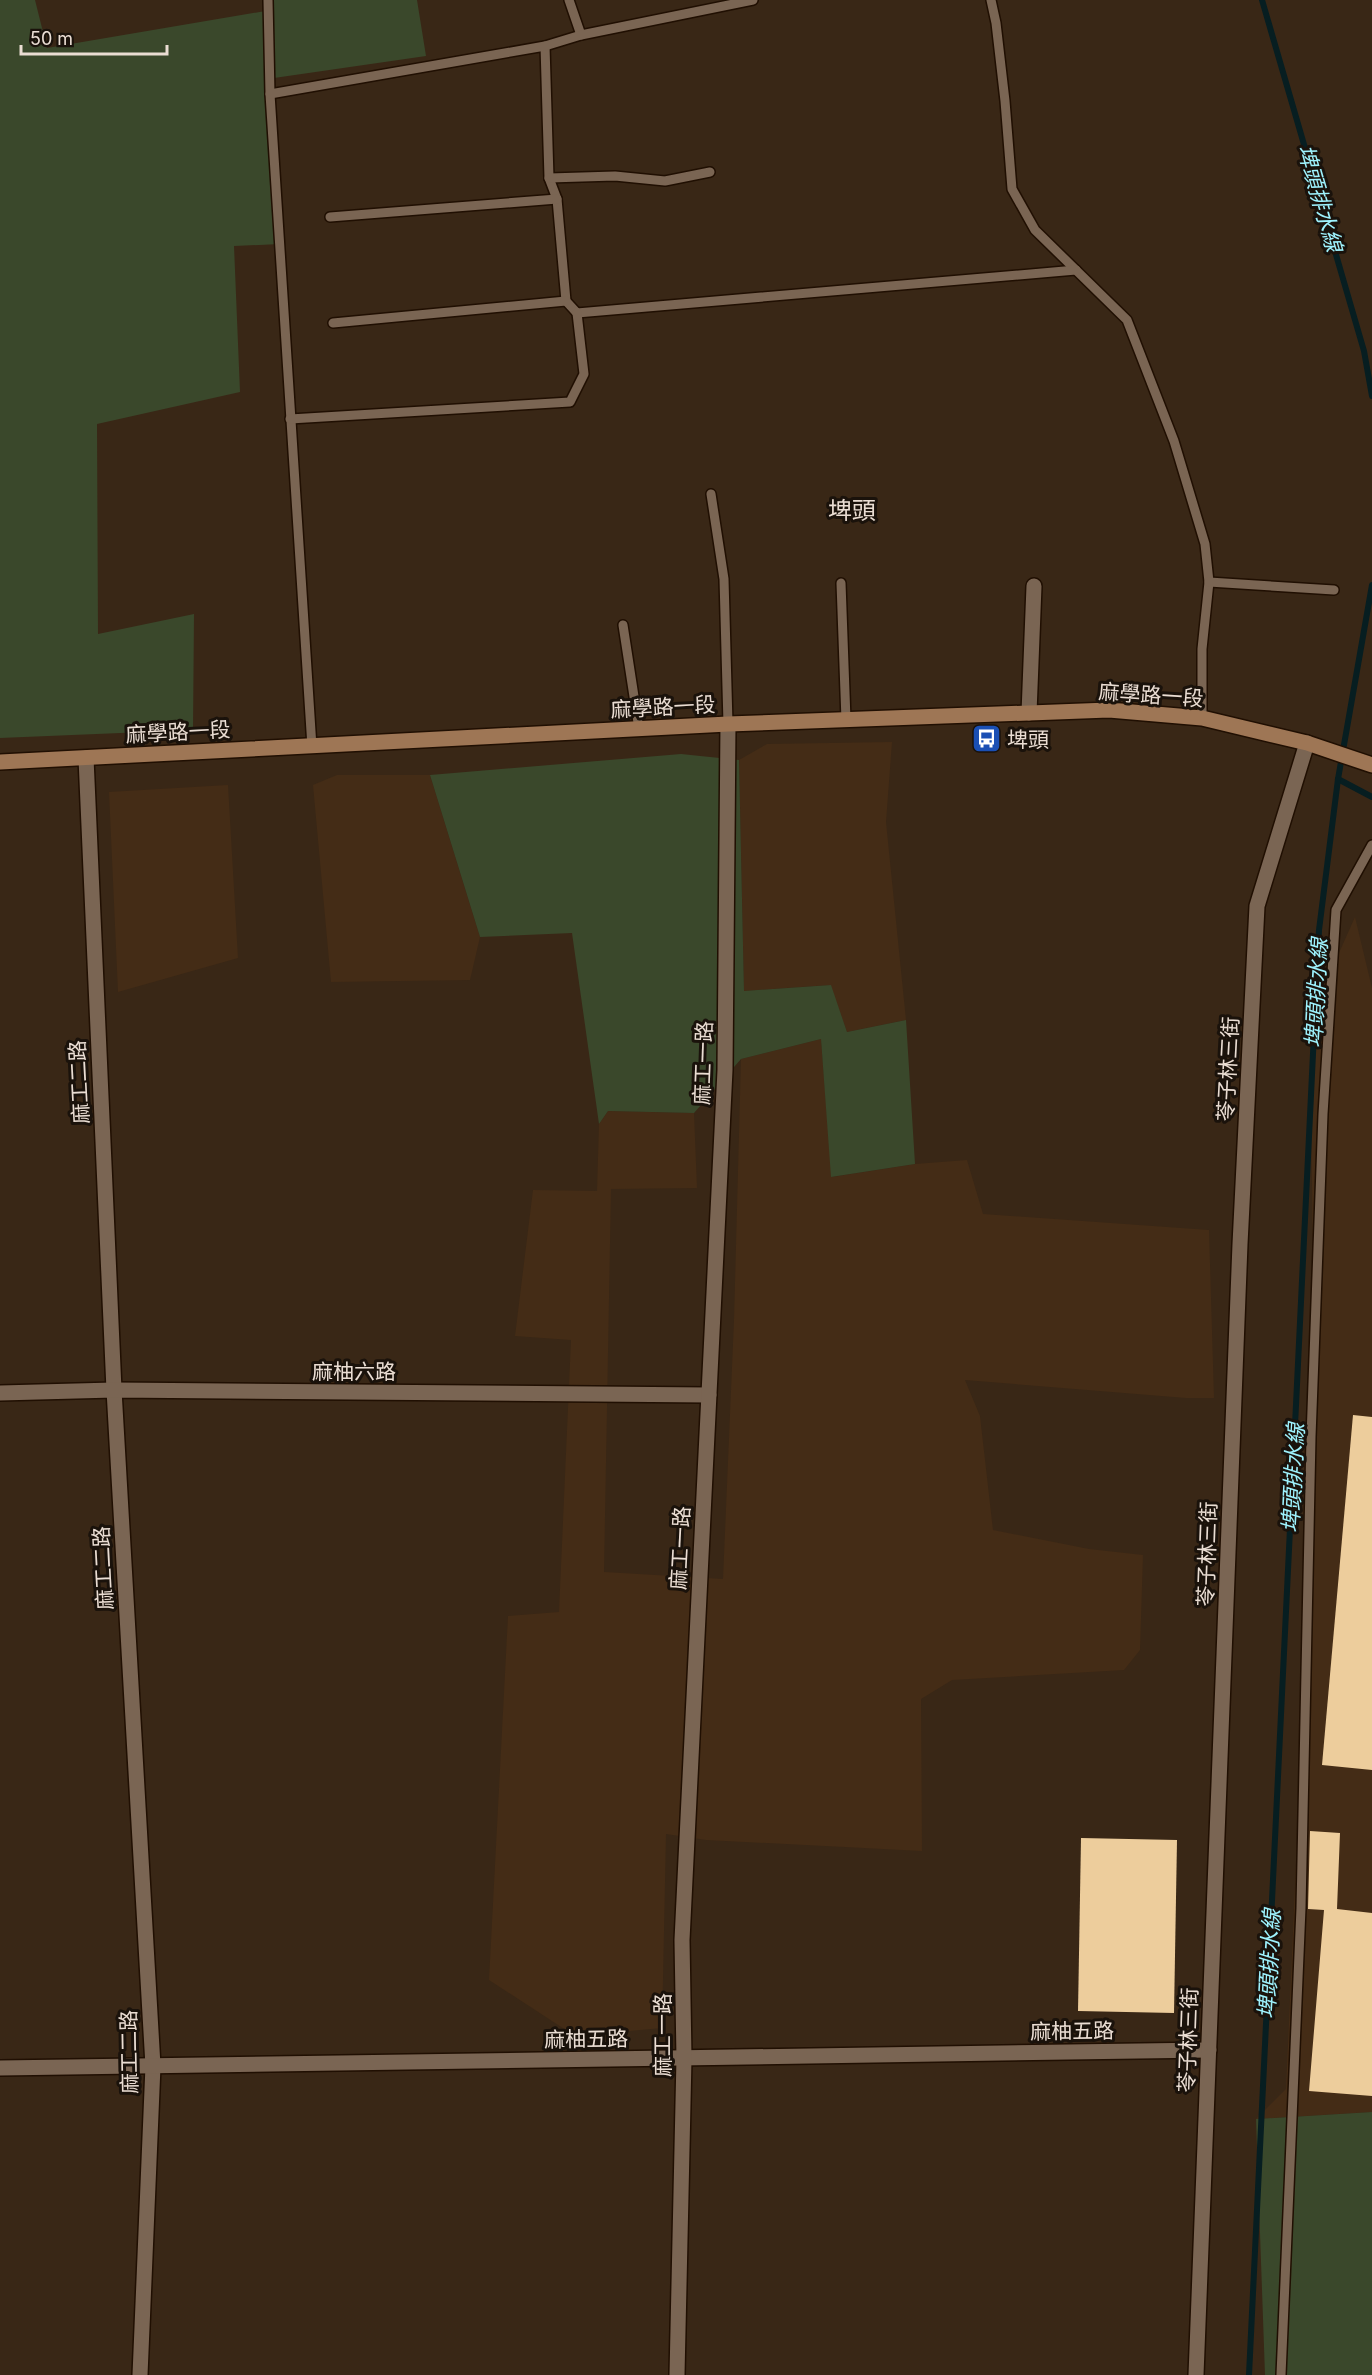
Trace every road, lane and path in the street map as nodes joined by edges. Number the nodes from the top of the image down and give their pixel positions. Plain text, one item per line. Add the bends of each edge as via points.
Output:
1 (268, 0) edge
2 (569, 0) edge
3 (753, 0) edge
4 (991, 0) edge
5 (581, 35) junction
6 (545, 46) junction
7 (270, 93) junction
8 (710, 172) dead end
9 (549, 178) junction
10 (557, 199) junction
11 (330, 217) dead end
12 (1076, 270) junction
13 (566, 301) junction
14 (577, 314) junction
15 (333, 323) dead end
16 (290, 419) junction
17 (711, 494) dead end
18 (1209, 582) junction
19 (841, 583) dead end
20 (1035, 586) dead end
21 (1334, 590) dead end
22 (623, 625) dead end
23 (1029, 713) junction
24 (1202, 718) junction
25 (846, 720) junction
26 (728, 724) junction
27 (639, 729) junction
28 (1307, 743) junction
29 (312, 747) junction
30 (86, 758) junction
31 (0, 762) edge
32 (1372, 765) edge
33 (1372, 845) edge
34 (114, 1390) junction
35 (0, 1393) edge
36 (709, 1395) junction
37 (1209, 2050) junction
38 (684, 2058) junction
39 (153, 2066) junction
40 (0, 2068) edge
41 (140, 2375) edge
42 (677, 2375) edge
43 (1196, 2375) edge
44 (1281, 2375) edge

1 - 7 lane
2 - 5 lane
3 - 5 lane
4 - 12 lane via 1012,189 1035,230
5 - 6 lane
6 - 7 lane
6 - 9 lane
7 - 16 lane
8 - 9 lane via 665,181 615,176
9 - 10 lane
10 - 11 lane
10 - 13 lane
12 - 14 lane
12 - 18 lane via 1127,320 1174,441 1205,544
13 - 14 lane
13 - 15 lane
14 - 16 lane via 584,374 570,402
16 - 29 lane
17 - 26 lane via 724,579
18 - 21 lane
18 - 24 lane via 1202,649
19 - 25 lane
20 - 23 street
22 - 27 lane
23 - 24 main road, 麻學路一段 via 1109,710
23 - 25 main road, 麻學路一段
24 - 28 main road, 麻學路一段
25 - 26 main road, 麻學路一段
26 - 27 main road, 麻學路一段
26 - 36 street, 麻工一路 via 725,1070
27 - 29 main road, 麻學路一段
28 - 32 main road, 麻學路一段
28 - 37 street, 苓子林三街 via 1257,906
29 - 30 main road, 麻學路一段
30 - 31 main road, 麻學路一段
30 - 34 street, 麻工二路
33 - 44 lane via 1336,910 1323,1114 1300,1908
34 - 35 street, 麻柚六路
34 - 36 street, 麻柚六路
34 - 39 street, 麻工二路
36 - 38 street, 麻工一路 via 682,1940
37 - 38 street, 麻柚五路
37 - 43 street, 苓子林三街
38 - 39 street, 麻柚五路
38 - 42 street, 麻工一路
39 - 40 street, 麻柚五路
39 - 41 street, 麻工二路

